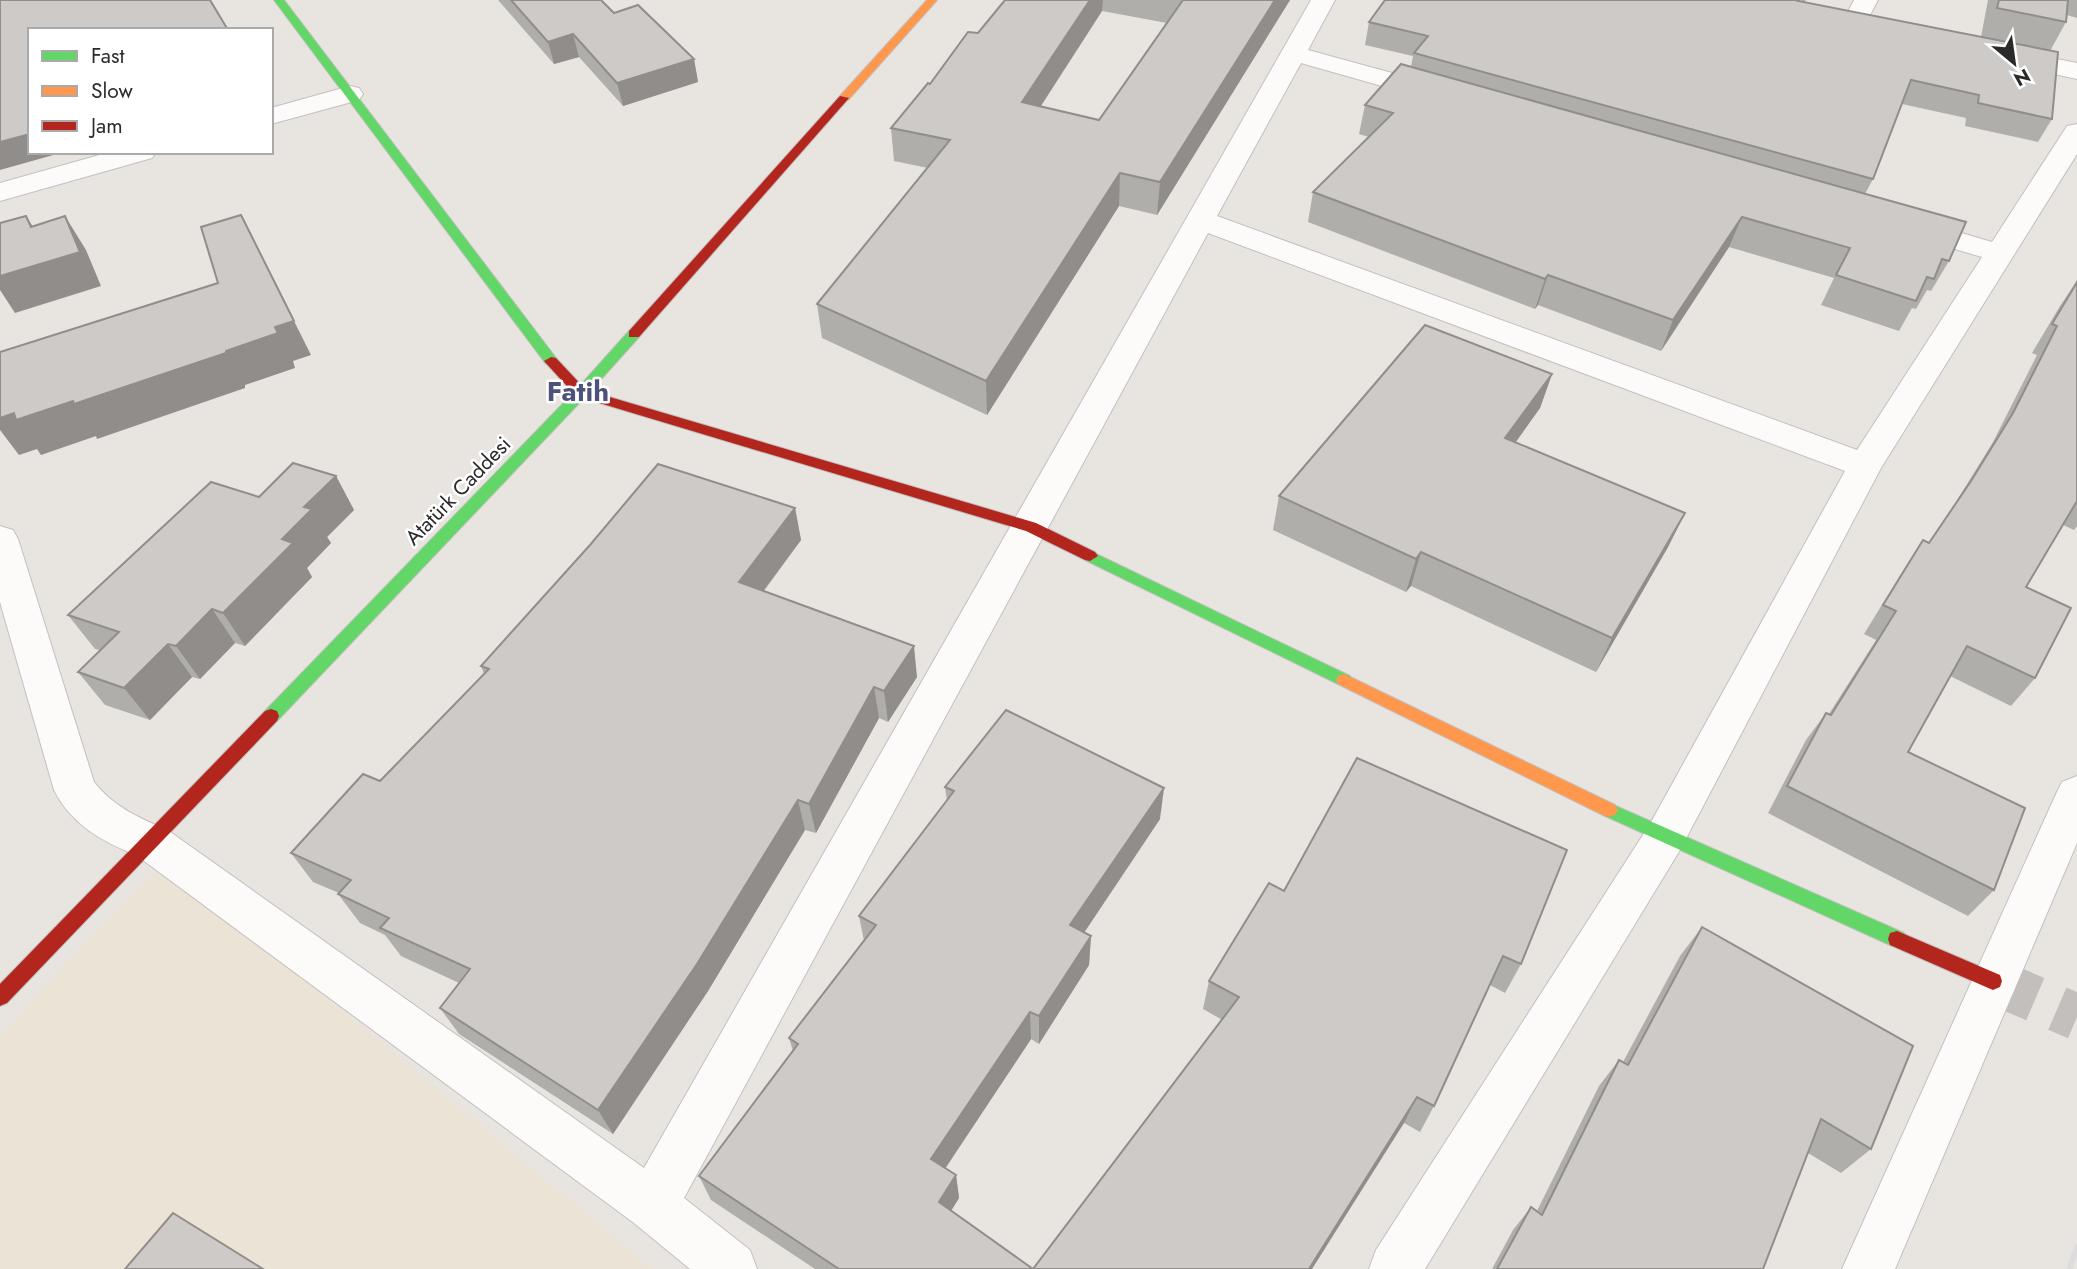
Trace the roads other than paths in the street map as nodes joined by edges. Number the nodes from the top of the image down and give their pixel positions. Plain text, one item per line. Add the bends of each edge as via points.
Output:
1 (279, 0) edge
2 (932, 0) edge
3 (1323, 0) edge
4 (1867, 0) edge
5 (1826, 19) edge
6 (1853, 25) junction
7 (1879, 30) edge
8 (1985, 52) edge
9 (1295, 54) junction
10 (2077, 71) edge
11 (350, 94) junction
12 (1468, 102) edge
13 (273, 115) edge
14 (2077, 132) edge
15 (135, 154) edge
16 (0, 192) edge
17 (1880, 219) edge
18 (1200, 220) junction
19 (1999, 253) junction
20 (581, 393) junction
21 (1865, 467) junction
22 (1031, 527) junction
23 (0, 539) edge
24 (2077, 794) edge
25 (1665, 837) junction
26 (151, 842) junction
27 (1993, 981) junction
28 (0, 997) edge
29 (652, 1205) junction
30 (731, 1269) edge
31 (1395, 1269) edge
32 (1868, 1269) edge

1 - 11 street
2 - 20 street, Atatürk Caddesi
3 - 9 street
4 - 6 street
5 - 6 street
6 - 7 street
8 - 10 street
9 - 12 street
9 - 18 street
11 - 13 street
11 - 20 street via 544,353
14 - 19 street
15 - 16 street
17 - 19 street
18 - 21 street
18 - 22 street
19 - 21 street
20 - 22 street
20 - 26 street, Atatürk Caddesi
21 - 25 street
22 - 25 street
22 - 29 street
23 - 26 street via 75,790 90,810 118,829
24 - 27 street
25 - 27 street
25 - 31 street
26 - 28 street, Atatürk Caddesi
26 - 29 street
27 - 32 street
29 - 30 street

